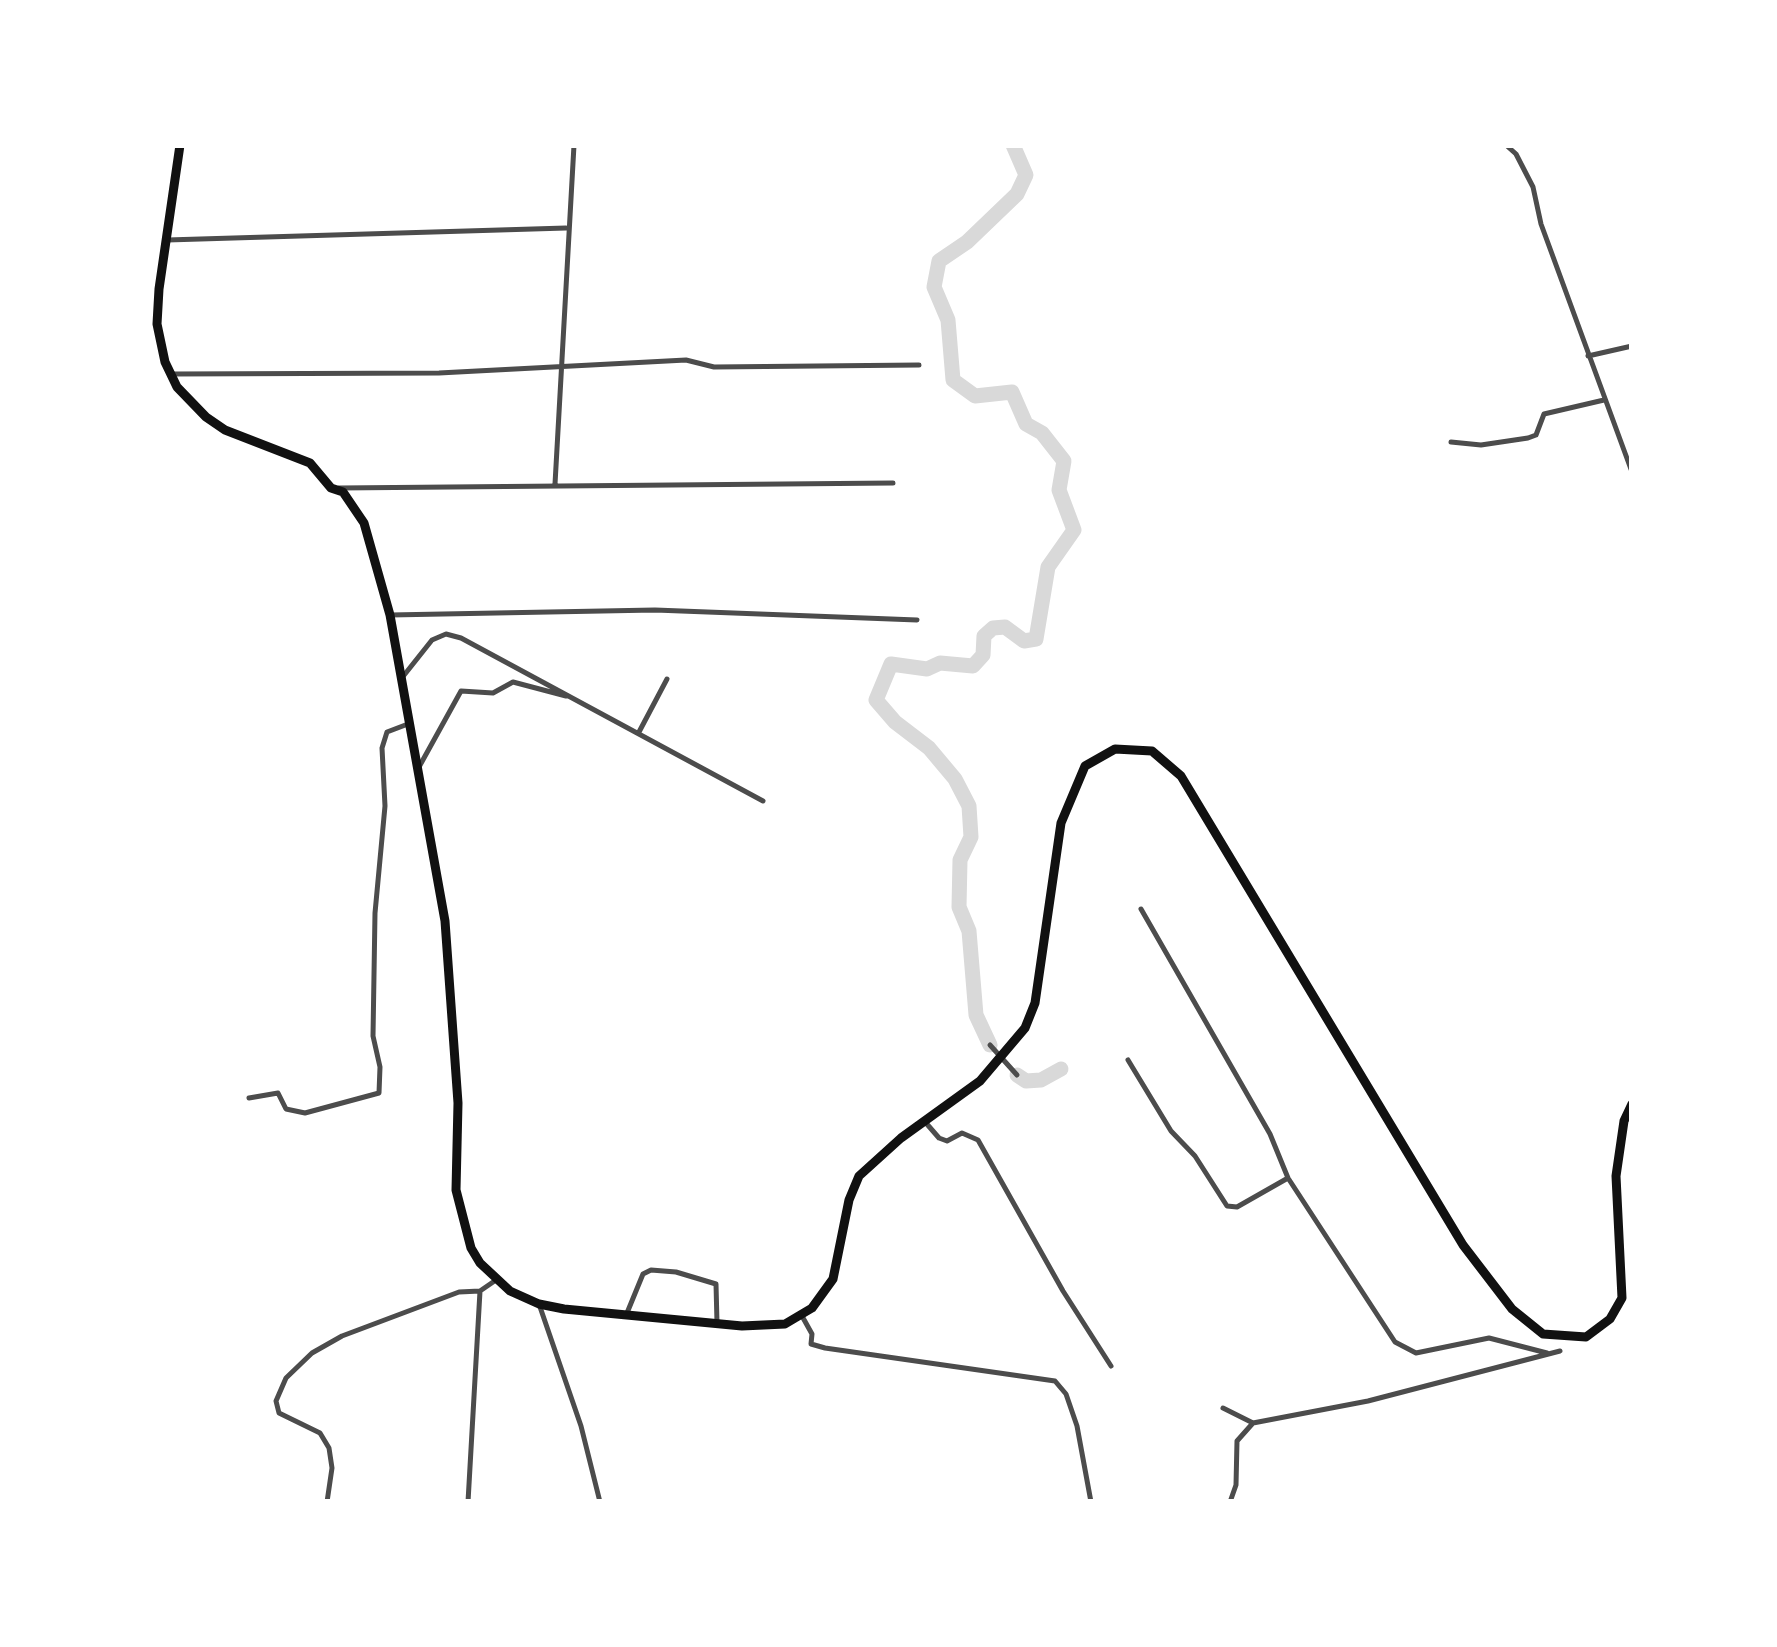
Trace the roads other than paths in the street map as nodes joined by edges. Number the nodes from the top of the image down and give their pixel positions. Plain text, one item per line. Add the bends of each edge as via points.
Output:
1 (180, 145) edge
2 (574, 145) edge
3 (1506, 145) edge
4 (566, 228) junction
5 (167, 240) junction
6 (1632, 346) edge
7 (1588, 356) junction
8 (919, 365) dead end
9 (562, 366) junction
10 (170, 374) junction
11 (1604, 400) junction
12 (1451, 442) dead end
13 (1632, 472) edge
14 (893, 483) dead end
15 (555, 484) junction
16 (331, 488) junction
17 (390, 615) junction
18 (917, 620) dead end
19 (668, 679) dead end
20 (400, 682) junction
21 (578, 699) junction
22 (408, 724) junction
23 (639, 732) junction
24 (417, 770) junction
25 (763, 801) dead end
26 (1141, 909) dead end
27 (990, 1045) dead end
28 (1128, 1060) dead end
29 (1017, 1075) dead end
30 (249, 1098) dead end
31 (1632, 1104) edge
32 (925, 1122) junction
33 (1288, 1178) junction
34 (496, 1280) junction
35 (480, 1291) junction
36 (539, 1304) junction
37 (801, 1314) junction
38 (627, 1316) junction
39 (718, 1324) junction
40 (1560, 1351) dead end
41 (1547, 1353) junction
42 (1111, 1366) dead end
43 (1223, 1408) dead end
44 (1253, 1423) junction
45 (327, 1502) edge
46 (468, 1502) edge
47 (600, 1502) edge
48 (1091, 1502) edge
49 (1230, 1502) edge

1 - 5 highway
2 - 4 street
3 - 7 street via 1533,187
4 - 5 street
4 - 9 street
5 - 10 highway via 157,324
6 - 7 street
7 - 11 street
8 - 9 street via 714,367 686,360
9 - 10 street
9 - 15 street
10 - 16 highway via 206,417 310,463
11 - 12 street via 1544,414 1528,438
11 - 13 street
14 - 15 street
15 - 16 street
16 - 17 highway via 343,492 364,522
17 - 18 street via 656,610
17 - 20 highway
19 - 23 street
20 - 21 street via 432,640 446,634
20 - 22 highway
21 - 23 street
21 - 24 street via 513,682 493,693 462,691
22 - 24 highway
22 - 30 street via 387,732 382,748 385,806 375,914 379,1093 306,1113 286,1109 278,1093
23 - 25 street
24 - 34 highway via 445,922 458,1103 456,1190 471,1248
26 - 33 street via 1270,1134
27 - 29 street
28 - 33 street via 1228,1206
31 - 32 highway via 1616,1176 1622,1298 1610,1320 1586,1338 1543,1334 1512,1309 1463,1245 1181,776 1168,761 1136,748 1096,757 1072,793 1025,1028 980,1082
32 - 37 highway via 858,1176 834,1279
32 - 42 street via 939,1138 962,1132 978,1140
33 - 41 street via 1402,1349 1489,1338
34 - 35 street
34 - 36 highway
35 - 45 street via 459,1292 342,1336 286,1378 276,1408 325,1438 332,1468
35 - 46 street
36 - 38 highway
36 - 47 street
37 - 39 highway via 785,1324
37 - 48 street via 811,1344 824,1348 1055,1381 1078,1426
38 - 39 highway
38 - 39 street via 643,1274 664,1270 716,1284
40 - 41 street
41 - 44 street via 1368,1401
43 - 44 street
44 - 49 street via 1237,1441

